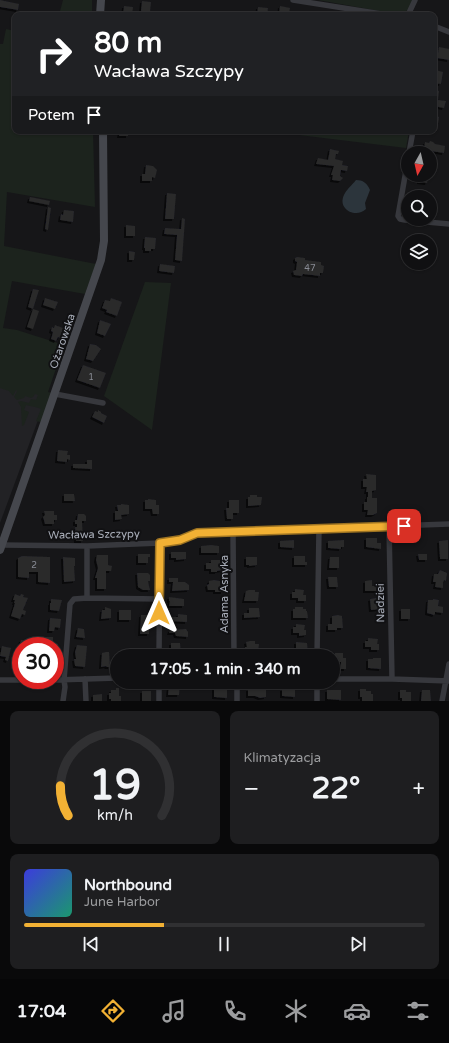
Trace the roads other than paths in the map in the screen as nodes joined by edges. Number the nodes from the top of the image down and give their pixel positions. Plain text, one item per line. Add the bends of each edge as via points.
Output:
1 (101, 0) edge
2 (294, 0) edge
3 (415, 0) edge
4 (100, 12) edge
5 (369, 12) edge
6 (409, 12) edge
7 (437, 27) edge
8 (449, 32) edge
9 (104, 134) edge
10 (412, 134) edge
11 (410, 146) edge
12 (404, 182) edge
13 (449, 224) edge
14 (55, 394) junction
15 (103, 403) dead end
16 (449, 524) edge
17 (389, 526) junction
18 (319, 529) junction
19 (233, 532) junction
20 (160, 543) junction
21 (87, 546) junction
22 (1, 548) edge
23 (87, 598) junction
24 (159, 599) junction
25 (159, 649) edge
26 (234, 649) edge
27 (317, 649) edge
28 (449, 664) edge
29 (110, 678) edge
30 (85, 679) junction
31 (340, 679) edge
32 (392, 679) junction
33 (0, 680) edge
34 (12, 680) edge
35 (64, 680) junction
36 (447, 681) edge
37 (159, 689) edge
38 (237, 689) edge
39 (317, 689) edge
40 (63, 701) edge
41 (86, 701) edge
42 (159, 701) edge
43 (237, 701) edge
44 (317, 701) edge
45 (442, 701) edge

1 - 4 main road
2 - 5 street
3 - 6 street
7 - 8 street
9 - 14 main road, Ożarowska via 104,229 101,260
10 - 11 street
12 - 13 street via 398,216 400,219
14 - 15 street
14 - 22 main road, Ożarowska
16 - 17 street, Wacława Szczypy
17 - 18 street, Wacława Szczypy
17 - 32 street, Nadziei
18 - 19 street, Wacława Szczypy
18 - 27 street
19 - 20 street, Wacława Szczypy via 197,533 180,540
19 - 26 street, Adama Asnyka
20 - 21 street, Wacława Szczypy
20 - 24 street
21 - 22 street, Wacława Szczypy
21 - 23 street
23 - 24 street
23 - 35 street via 74,599 70,604
24 - 25 street
28 - 36 street
29 - 30 street
30 - 35 street
30 - 41 street
31 - 32 street
32 - 36 street
33 - 34 street
35 - 40 street
36 - 45 street
37 - 42 street
38 - 43 street
39 - 44 street

